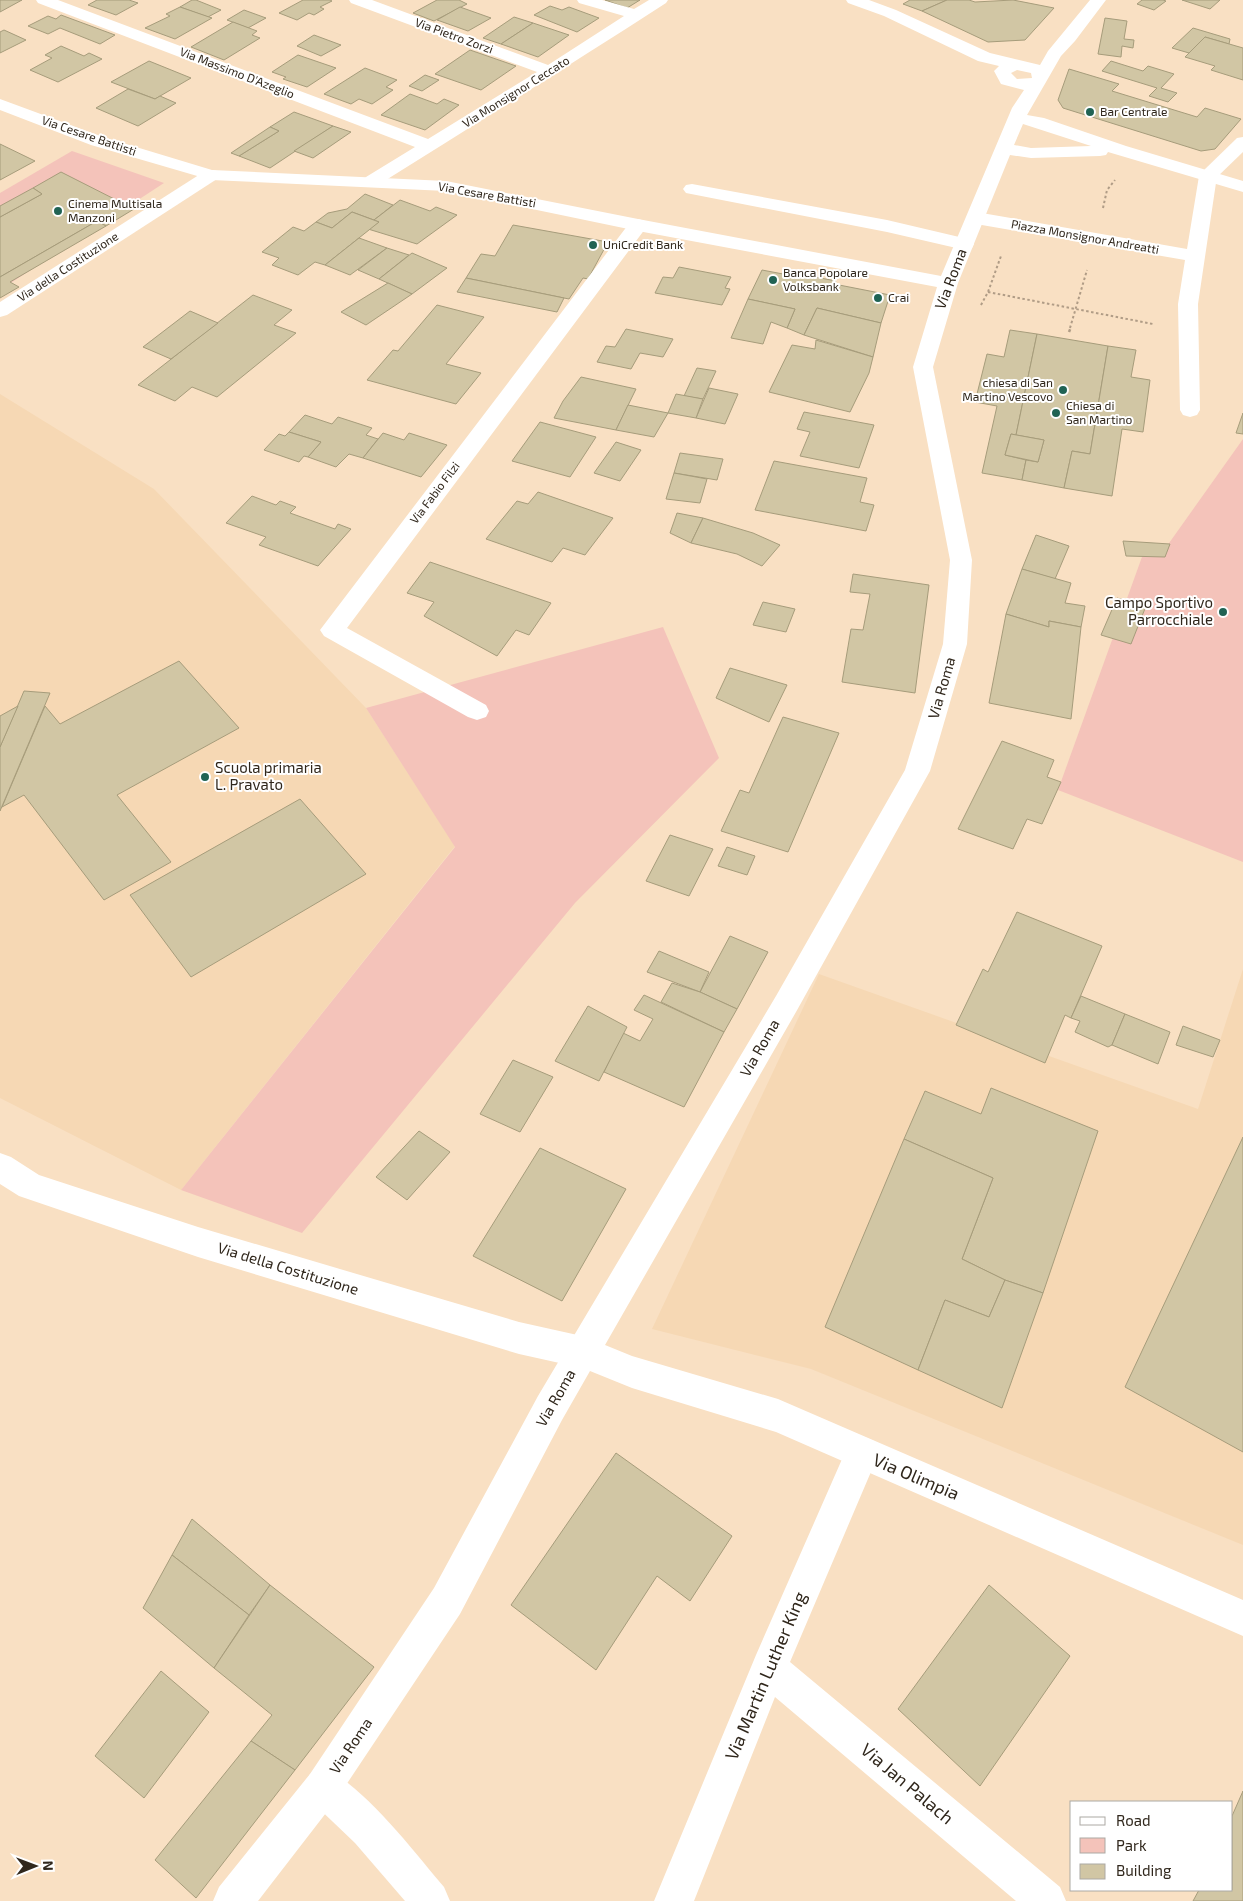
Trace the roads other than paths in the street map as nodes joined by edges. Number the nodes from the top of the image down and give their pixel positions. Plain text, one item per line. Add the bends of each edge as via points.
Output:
1 (44, 0) edge
2 (357, 0) edge
3 (585, 0) edge
4 (660, 0) edge
5 (854, 0) edge
6 (1098, 0) edge
7 (636, 15) junction
8 (1060, 47) junction
9 (550, 71) junction
10 (1011, 72) junction
11 (1039, 80) junction
12 (0, 105) edge
13 (1018, 115) junction
14 (1243, 142) edge
15 (430, 146) junction
16 (1004, 148) junction
17 (1136, 155) junction
18 (211, 175) junction
19 (1208, 176) junction
20 (372, 181) junction
21 (1243, 187) edge
22 (692, 188) dead end
23 (976, 218) junction
24 (638, 225) junction
25 (965, 244) junction
26 (1195, 256) junction
27 (948, 283) junction
28 (0, 311) edge
29 (1190, 410) dead end
30 (477, 711) dead end
31 (0, 1167) edge
32 (582, 1352) junction
33 (862, 1453) junction
34 (1243, 1618) edge
35 (769, 1668) junction
36 (323, 1787) junction
37 (232, 1901) edge
38 (430, 1901) edge
39 (674, 1901) edge
40 (1046, 1901) edge

1 - 15 street, Via Massimo D'Azeglio
2 - 9 street, Via Pietro Zorzi
3 - 7 street
4 - 7 street, Via Monsignor Ceccato
5 - 10 street via 890,13
6 - 8 street, Via Roma
7 - 9 street, Via Monsignor Ceccato
8 - 10 street
8 - 11 street, Via Roma
9 - 15 street, Via Monsignor Ceccato
10 - 11 street via 1038,70
10 - 13 street
11 - 13 street, Via Roma
12 - 18 street, Via Cesare Battisti via 97,141
13 - 16 street, Via Roma
13 - 17 street
14 - 19 street
15 - 20 street, Via Monsignor Ceccato
16 - 17 street via 1031,152 1081,150
16 - 23 street, Via Roma
17 - 19 street
18 - 20 street, Via Cesare Battisti
18 - 28 street, Via della Costituzione
19 - 21 street
19 - 26 street
20 - 24 street, Via Cesare Battisti via 446,186
22 - 25 street
23 - 25 street, Via Roma
23 - 26 street, Piazza Monsignor Andreatti
24 - 27 street, Via Cesare Battisti
24 - 30 street, Via Fabio Filzi via 332,630
25 - 27 street, Via Roma
26 - 29 street via 1188,304
27 - 32 street, Via Roma via 922,367 961,560 955,644 917,771 786,1004
31 - 32 street, Via della Costituzione via 30,1186 198,1242 519,1338
32 - 33 street, Via Olimpia via 632,1372 778,1416
32 - 36 street, Via Roma via 447,1601
33 - 34 street, Via Olimpia
33 - 35 street, Via Martin Luther King
35 - 39 street, Via Martin Luther King
35 - 40 street, Via Jan Palach
36 - 37 street, Via Roma
36 - 38 street via 369,1829

